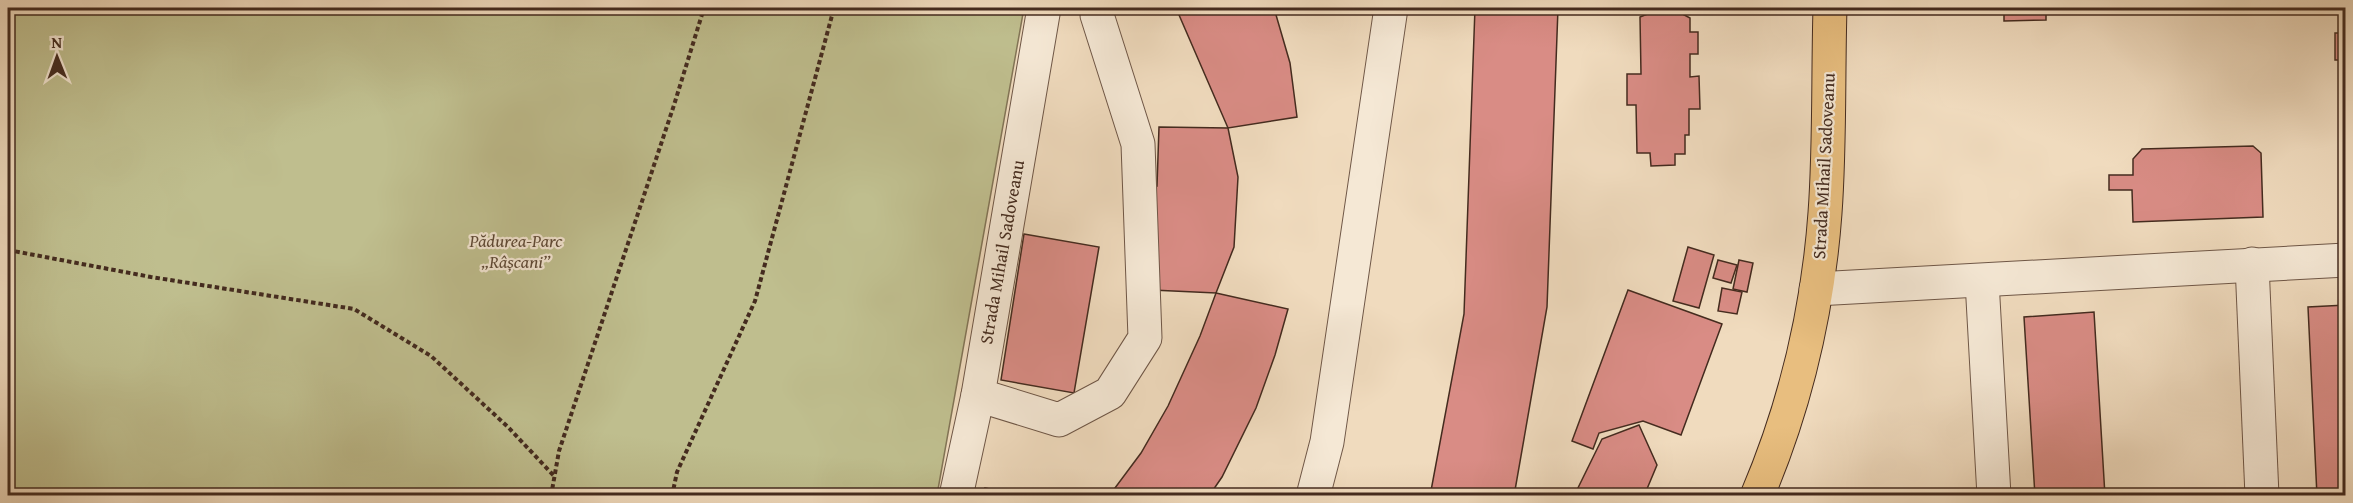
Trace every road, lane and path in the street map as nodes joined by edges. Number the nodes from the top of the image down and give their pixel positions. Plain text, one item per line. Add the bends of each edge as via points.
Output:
1 (704, 8) edge
2 (834, 8) edge
3 (1044, 8) edge
4 (1098, 8) edge
5 (1390, 8) edge
6 (1830, 8) edge
7 (8, 250) edge
8 (2346, 260) edge
9 (2252, 264) junction
10 (1982, 281) junction
11 (1816, 289) junction
12 (978, 395) junction
13 (555, 477) junction
14 (551, 495) edge
15 (672, 495) edge
16 (956, 495) edge
17 (1313, 495) edge
18 (1757, 495) edge
19 (1994, 495) edge
20 (2262, 495) edge

1 - 13 path via 559,451
2 - 15 path via 755,302 677,472
3 - 12 street, Strada Mihail Sadoveanu
4 - 12 street via 1138,144 1145,338 1110,393 1059,420
5 - 17 street via 1327,442
6 - 11 main road, Strada Mihail Sadoveanu via 1825,213
7 - 13 path via 354,309 430,356 508,427
8 - 9 street
9 - 10 street
9 - 20 street
10 - 11 street
10 - 19 street
11 - 18 main road, Strada Mihail Sadoveanu via 1797,380
12 - 16 street, Strada Mihail Sadoveanu
13 - 14 path

